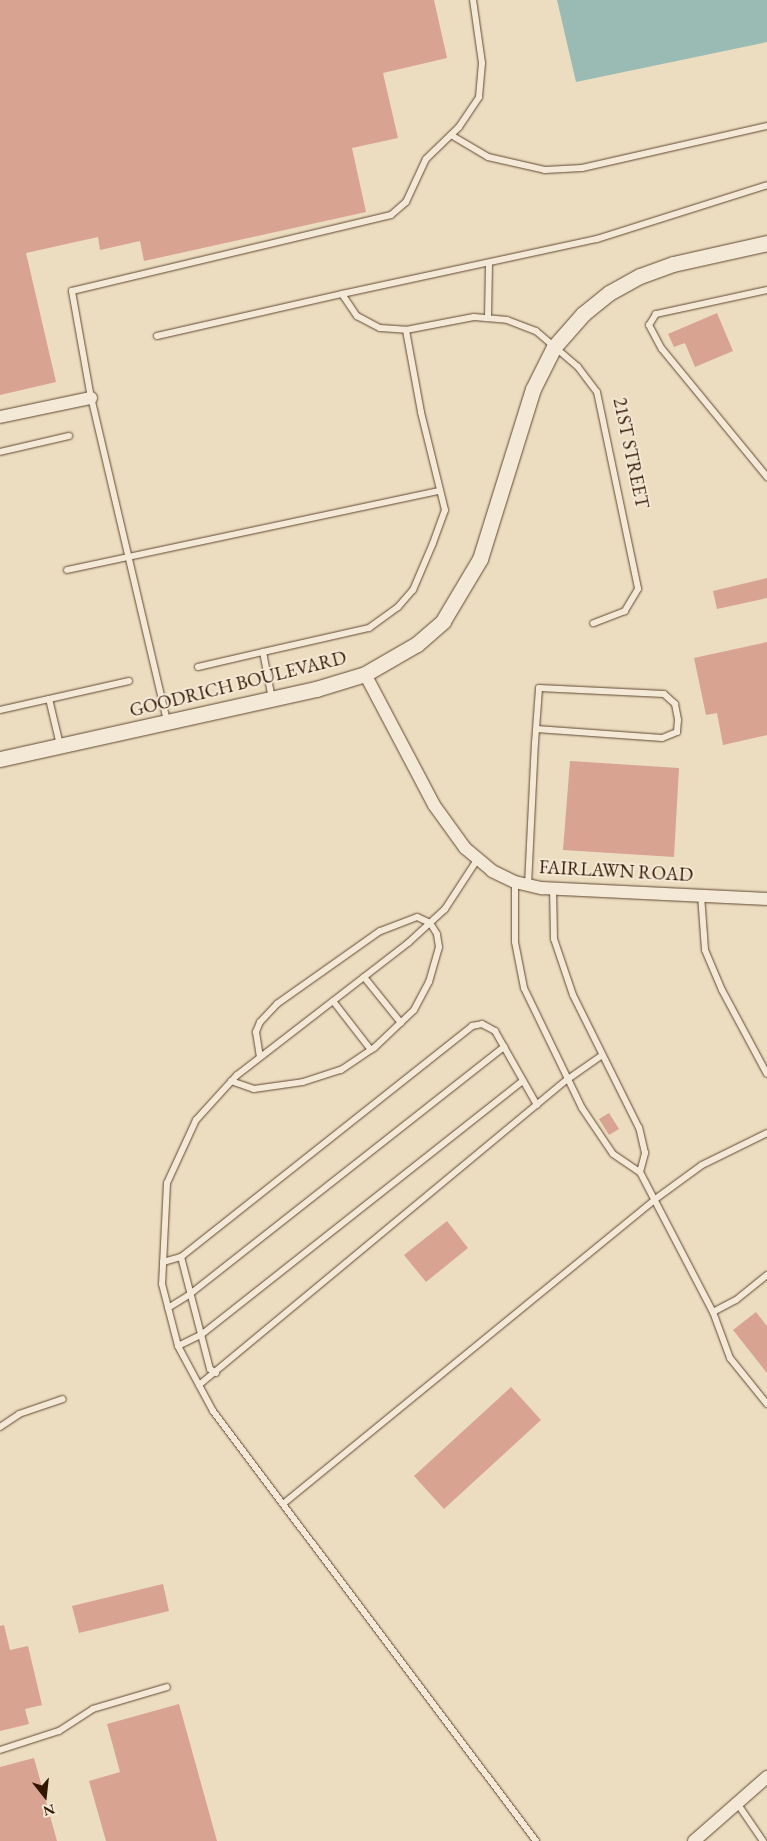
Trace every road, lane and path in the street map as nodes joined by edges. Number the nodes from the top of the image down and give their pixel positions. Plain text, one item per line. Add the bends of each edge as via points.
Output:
1 (472, 0) edge
2 (767, 126) edge
3 (451, 134) junction
4 (767, 185) edge
5 (767, 243) edge
6 (490, 264) junction
7 (767, 290) edge
8 (342, 294) junction
9 (488, 317) junction
10 (406, 330) junction
11 (157, 336) dead end
12 (554, 347) junction
13 (91, 398) junction
14 (0, 417) edge
15 (69, 436) dead end
16 (0, 452) edge
17 (767, 477) edge
18 (440, 491) junction
19 (128, 557) junction
20 (67, 570) dead end
21 (593, 623) dead end
22 (263, 652) junction
23 (198, 667) dead end
24 (365, 674) junction
25 (129, 681) dead end
26 (49, 700) junction
27 (273, 700) junction
28 (0, 710) edge
29 (168, 723) junction
30 (536, 729) junction
31 (60, 746) junction
32 (0, 759) edge
33 (477, 860) junction
34 (515, 882) junction
35 (528, 885) junction
36 (553, 889) junction
37 (701, 895) junction
38 (767, 899) edge
39 (430, 923) junction
40 (364, 977) junction
41 (332, 1001) junction
42 (401, 1023) junction
43 (504, 1047) junction
44 (371, 1050) junction
45 (601, 1056) junction
46 (260, 1057) junction
47 (767, 1074) edge
48 (568, 1079) junction
49 (232, 1081) junction
50 (523, 1081) junction
51 (537, 1105) junction
52 (767, 1132) edge
53 (640, 1172) junction
54 (654, 1200) junction
55 (181, 1257) junction
56 (163, 1262) junction
57 (767, 1275) edge
58 (190, 1294) junction
59 (168, 1308) junction
60 (713, 1312) junction
61 (201, 1335) junction
62 (178, 1346) junction
63 (216, 1373) junction
64 (199, 1385) junction
65 (63, 1399) dead end
66 (767, 1404) edge
67 (0, 1427) edge
68 (283, 1504) junction
69 (167, 1687) dead end
70 (0, 1750) edge
71 (767, 1778) edge
72 (737, 1803) junction
73 (536, 1841) edge
74 (694, 1841) edge
75 (763, 1841) edge

1 - 3 lane via 482,64 479,97
2 - 3 lane via 582,168 545,170 488,157
3 - 13 lane via 426,159 406,202 391,215 72,291
4 - 6 lane via 597,239
5 - 12 street via 673,264 640,276 609,293 583,314
6 - 8 lane
6 - 9 lane
7 - 17 lane via 656,314 649,325 662,349
8 - 10 lane, 21ST STREET via 357,316 380,328
8 - 11 lane
9 - 10 lane, 21ST STREET via 474,316
9 - 12 lane, 21ST STREET via 498,317 536,331
10 - 18 lane
12 - 21 lane, 21ST STREET via 578,367 597,392 638,589 625,611
12 - 24 street, GOODRICH BOULEVARD via 533,389 480,559 463,591 430,634
13 - 14 street
13 - 19 lane
15 - 16 lane
18 - 19 lane
18 - 22 lane via 445,510 413,590 398,606 369,628
19 - 20 lane
19 - 29 lane
22 - 23 lane
22 - 27 lane
24 - 27 street, GOODRICH BOULEVARD
24 - 33 street, FAIRLAWN ROAD via 434,805
25 - 26 lane
26 - 28 lane
26 - 31 lane
27 - 29 street, GOODRICH BOULEVARD
29 - 31 street, GOODRICH BOULEVARD
30 - 30 lane via 539,688 664,694 675,704 678,720 677,732 662,738
30 - 35 lane
31 - 32 street, GOODRICH BOULEVARD
33 - 34 street, FAIRLAWN ROAD
33 - 39 lane via 445,909
34 - 35 street, FAIRLAWN ROAD
34 - 48 lane via 515,942 524,988
35 - 36 street, FAIRLAWN ROAD
36 - 37 street, FAIRLAWN ROAD
36 - 45 lane via 554,938 573,995
37 - 38 street, FAIRLAWN ROAD
37 - 47 lane via 705,950 722,990
39 - 40 lane
39 - 42 lane via 437,934 438,956 414,1010
39 - 46 lane via 417,917 380,931 277,1004 260,1022 256,1032
40 - 41 lane
40 - 42 lane
41 - 44 lane
41 - 46 lane
42 - 44 lane
43 - 50 lane
43 - 55 lane via 489,1027 472,1026
43 - 58 lane
44 - 49 lane via 341,1070 303,1082 254,1089
45 - 48 lane
45 - 53 lane via 639,1128 645,1153
46 - 49 lane
48 - 51 lane
48 - 53 lane via 582,1108 613,1154
49 - 56 lane via 196,1120 167,1183
50 - 51 lane
50 - 61 lane
51 - 63 lane
52 - 54 lane via 702,1165
53 - 54 lane
54 - 60 lane
54 - 68 lane
55 - 56 lane
55 - 58 lane
56 - 59 lane via 162,1284
57 - 60 lane via 736,1300
58 - 59 lane
58 - 61 lane
59 - 62 lane
60 - 66 lane via 730,1358
61 - 62 lane
61 - 63 lane via 210,1369
62 - 64 lane
63 - 64 lane
64 - 68 lane via 213,1411
65 - 67 lane via 19,1414
68 - 73 lane
69 - 70 lane via 93,1709 59,1731
71 - 72 street
72 - 74 street
72 - 75 lane

